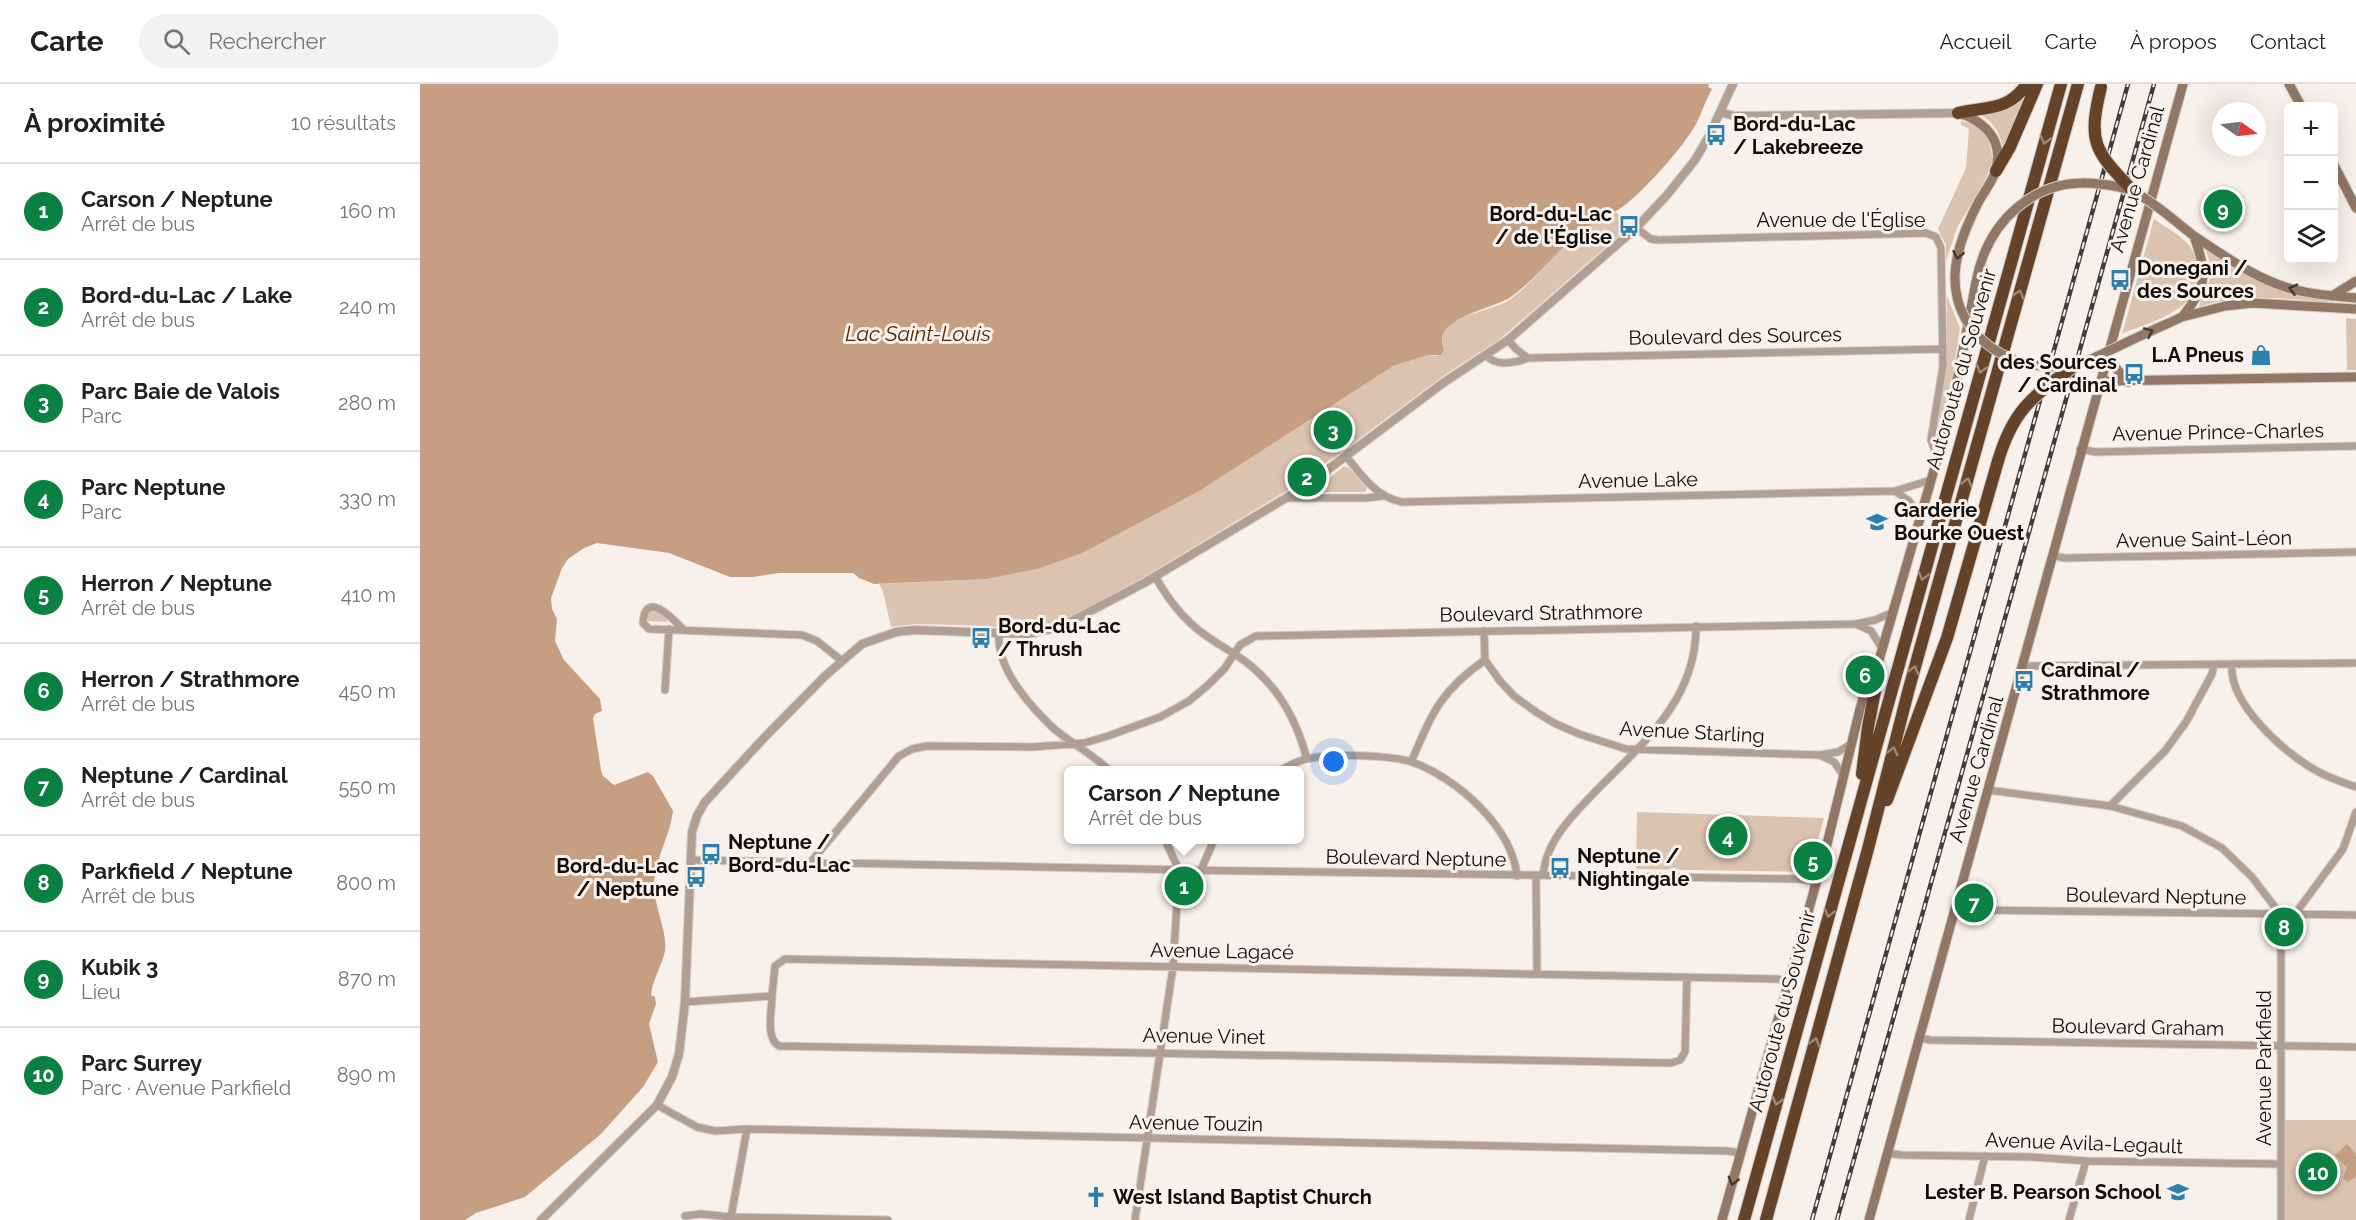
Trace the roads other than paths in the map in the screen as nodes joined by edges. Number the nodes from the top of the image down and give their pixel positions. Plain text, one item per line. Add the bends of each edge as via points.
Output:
1 (1733, 84) edge
2 (2027, 84) edge
3 (2037, 84) edge
4 (2061, 84) edge
5 (2078, 84) edge
6 (2183, 84) edge
7 (2289, 84) edge
8 (2101, 85) edge
9 (2299, 102) edge
10 (1720, 112) junction
11 (1958, 113) junction
12 (1995, 171) junction
13 (2338, 173) edge
14 (2134, 192) junction
15 (2356, 208) edge
16 (1636, 228) junction
17 (2194, 236) junction
18 (2356, 281) edge
19 (2332, 296) junction
20 (2356, 298) edge
21 (2356, 309) edge
22 (2182, 316) junction
23 (1508, 340) junction
24 (1943, 349) junction
25 (1486, 355) junction
26 (1528, 358) junction
27 (2108, 359) junction
28 (2078, 364) junction
29 (2339, 377) junction
30 (2356, 377) edge
31 (2102, 381) junction
32 (2128, 382) junction
33 (2356, 382) edge
34 (2356, 446) edge
35 (2080, 450) junction
36 (1346, 456) junction
37 (1938, 459) junction
38 (1931, 480) junction
39 (1895, 491) junction
40 (1383, 496) junction
41 (1287, 498) junction
42 (1921, 518) junction
43 (2356, 552) edge
44 (2054, 556) junction
45 (1155, 576) junction
46 (1893, 612) junction
47 (1856, 624) junction
48 (1696, 626) junction
49 (669, 629) junction
50 (684, 630) junction
51 (1484, 631) junction
52 (999, 633) junction
53 (1882, 648) junction
54 (1234, 654) junction
55 (841, 660) junction
56 (1485, 660) junction
57 (2356, 663) edge
58 (2232, 664) junction
59 (2214, 665) junction
60 (2023, 666) junction
61 (1875, 675) junction
62 (665, 690) dead end
63 (1076, 744) junction
64 (1851, 744) junction
65 (1638, 750) junction
66 (1820, 755) junction
67 (1307, 759) junction
68 (1411, 762) junction
69 (1103, 766) edge
70 (1292, 766) edge
71 (1844, 776) junction
72 (2356, 786) edge
73 (1988, 790) junction
74 (2110, 806) junction
75 (2356, 812) edge
76 (1856, 817) junction
77 (1167, 844) edge
78 (1212, 844) edge
79 (1868, 849) junction
80 (691, 860) junction
81 (810, 863) junction
82 (1179, 870) junction
83 (1201, 870) junction
84 (1540, 875) junction
85 (1517, 876) junction
86 (1816, 882) junction
87 (1956, 908) junction
88 (2295, 914) junction
89 (2281, 915) junction
90 (2356, 915) edge
91 (1173, 967) junction
92 (1537, 974) junction
93 (1687, 977) junction
94 (1788, 981) junction
95 (772, 996) junction
96 (685, 1002) junction
97 (1920, 1038) junction
98 (2281, 1046) junction
99 (2356, 1047) edge
100 (1159, 1052) junction
101 (657, 1105) junction
102 (747, 1129) junction
103 (1147, 1138) junction
104 (1741, 1153) junction
105 (1888, 1153) junction
106 (1985, 1156) junction
107 (2086, 1161) junction
108 (2280, 1164) junction
109 (685, 1216) dead end
110 (731, 1217) junction
111 (541, 1220) edge
112 (888, 1220) edge
113 (1135, 1220) edge
114 (1722, 1220) edge
115 (1744, 1220) edge
116 (1766, 1220) edge
117 (1869, 1220) edge
118 (1969, 1220) edge
119 (2069, 1220) edge
120 (2281, 1220) edge

1 - 10 street
2 - 11 highway via 2005,104
3 - 12 highway via 2010,147
4 -> 76 highway, Autoroute du Souvenir
79 -> 5 highway, Autoroute du Souvenir
6 - 27 main road, Avenue Cardinal
7 - 9 main road
8 - 14 highway, bridge via 2094,119 2096,141 2105,161
10 - 11 street via 1734,116
10 - 16 street via 1695,160
11 - 12 main road via 1981,122 1991,134 1997,149
12 -> 28 main road, bridge via 1962,238 1956,266 1956,292 1966,320 1984,343 2013,361 2044,366
13 - 15 main road
14 - 17 main road, bridge
14 - 37 main road, bridge via 2103,184 2056,187 2031,196 2010,212 1992,235 1981,260
16 - 23 street
16 - 24 street, Avenue de l'Église via 1659,240 1933,235 1941,248
19 -> 17 main road via 2276,284 2241,267
17 - 22 main road via 2204,267 2203,283
18 - 19 main road
19 - 20 main road
21 - 22 main road via 2252,303
28 -> 22 main road, bridge
23 - 25 street
23 - 26 street
24 - 26 street, Boulevard des Sources
24 - 37 street via 1931,440
25 - 26 street, Boulevard des Sources via 1496,362
25 - 36 street
27 - 31 main road, Avenue Cardinal
27 - 32 main road
28 - 79 highway, bridge via 2038,392 2008,432 1941,656
29 - 30 main road
29 - 32 main road
29 - 33 main road
31 - 32 main road
31 - 35 main road, Avenue Cardinal
34 - 35 street, Avenue Prince-Charles
35 - 44 main road, Avenue Cardinal
36 - 40 street
36 - 41 street
37 - 38 main road
38 - 39 street, Avenue Lake
38 - 42 main road
39 - 40 street, Avenue Lake via 1430,502 1402,502
39 - 42 street via 1909,501
40 - 41 street, Avenue Lake
41 - 45 street
42 - 46 main road
43 - 44 street, Avenue Saint-Léon
44 - 60 main road, Avenue Cardinal
45 - 52 street via 1060,627 1028,634
45 - 54 street via 1188,620
46 - 47 street, Boulevard Strathmore
46 - 53 main road
47 - 48 street, Boulevard Strathmore
47 - 53 street via 1871,631
48 - 51 street, Boulevard Strathmore
48 - 65 street via 1693,661 1679,697
49 - 50 street
49 - 50 street via 649,629 643,623 643,615 654,607 664,610
49 - 62 street
50 - 55 street via 802,635 818,641
51 - 54 street, Boulevard Strathmore via 1261,636 1244,642
51 - 56 street
52 - 55 street via 896,632 862,644
52 - 63 street via 1002,656 1020,690 1054,728
53 - 61 main road
54 - 63 street, Boulevard Strathmore via 1207,687 1173,711
54 - 67 street via 1257,671 1285,703
55 - 80 street via 705,802 692,832
56 - 65 street, Avenue Starling via 1514,696 1554,723 1613,746
56 - 68 street via 1452,685 1435,710
57 - 58 street
58 - 59 street
58 - 72 street via 2237,689 2268,733 2314,770
59 - 60 street
59 - 74 street via 2186,722 2172,741
60 - 73 main road, Avenue Cardinal
61 - 64 main road via 1866,689
61 - 76 highway
63 - 69 street
63 - 81 street, Boulevard Strathmore via 912,749 899,756
64 - 66 street, Avenue Starling via 1838,752
64 - 71 main road
65 - 66 street, Avenue Starling
65 - 84 street via 1558,832
66 - 71 street via 1834,762
67 - 68 street via 1341,756
67 - 70 street
68 - 85 street via 1438,775 1478,805 1497,827 1514,858
71 - 86 main road
73 - 74 street
73 - 87 main road, Avenue Cardinal
74 - 89 street via 2182,826 2223,848 2253,877
75 - 88 street via 2343,849
76 -> 115 highway, Autoroute du Souvenir
77 - 82 street
78 - 83 street
116 -> 79 highway, Autoroute du Souvenir
80 - 81 street, Boulevard Neptune
80 - 96 street
81 - 82 street, Boulevard Neptune
82 - 83 street, Boulevard Neptune
82 - 91 street
83 - 85 street, Boulevard Neptune
84 - 85 street, Boulevard Neptune
84 - 86 street, Boulevard Neptune
84 - 92 street
86 - 94 main road
87 - 89 street, Boulevard Neptune
87 - 97 main road, Avenue Cardinal
88 - 89 street, Boulevard Neptune
88 - 90 street, Boulevard Neptune
89 - 98 street, Avenue Parkfield
91 - 92 street, Avenue Lagacé
91 - 95 street, Avenue Lagacé via 785,959 775,966
91 - 100 street
92 - 93 street, Avenue Lagacé
93 - 94 street, Avenue Lagacé
93 - 100 street, Avenue Vinet via 1685,1052 1680,1060 1671,1063
94 - 104 main road
95 - 96 street
95 - 100 street, Avenue Vinet via 771,1036 779,1046
96 - 101 street via 680,1054
97 - 98 street, Boulevard Graham
97 - 105 main road, Avenue Cardinal
98 - 99 street, Boulevard Graham
98 - 108 street, Avenue Parkfield
100 - 103 street
101 - 102 street, Avenue Touzin via 697,1127 715,1131
101 - 111 street
102 - 103 street, Avenue Touzin
102 - 110 street
103 - 104 street, Avenue Touzin
103 - 113 street
104 -> 114 main road
105 - 106 street, Avenue Avila-Legault
105 - 117 main road, Avenue Cardinal
106 - 107 street, Avenue Avila-Legault
106 - 118 street
107 - 108 street, Avenue Avila-Legault
107 - 119 street
108 - 120 street, Avenue Parkfield
109 - 110 street
110 - 112 street

